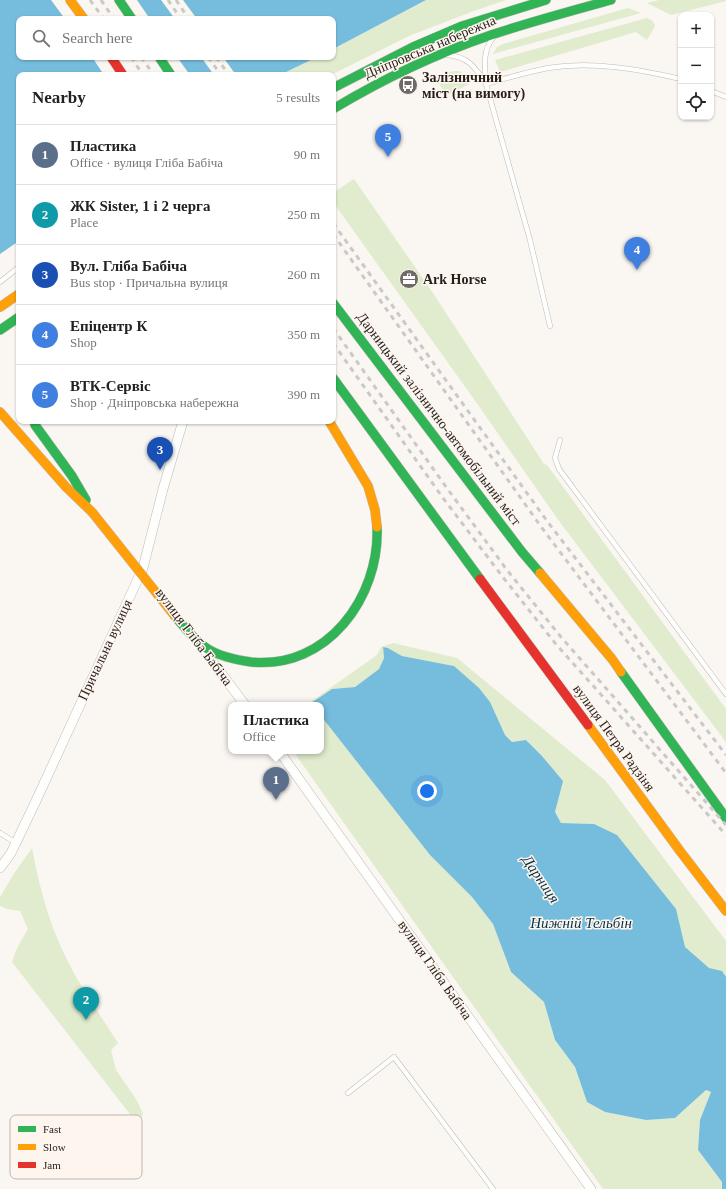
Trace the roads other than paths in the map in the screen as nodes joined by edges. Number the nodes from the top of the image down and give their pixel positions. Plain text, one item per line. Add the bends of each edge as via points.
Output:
1 (70, 0) edge
2 (119, 0) edge
3 (546, 0) edge
4 (611, 0) edge
5 (82, 16) edge
6 (130, 16) edge
7 (496, 34) junction
8 (442, 55) junction
9 (113, 60) edge
10 (161, 60) edge
11 (121, 72) edge
12 (169, 72) edge
13 (678, 79) edge
14 (486, 84) junction
15 (336, 86) edge
16 (714, 92) edge
17 (726, 97) edge
18 (336, 107) edge
19 (16, 269) edge
20 (0, 282) edge
21 (16, 296) edge
22 (0, 306) edge
23 (336, 307) edge
24 (16, 319) edge
25 (550, 326) dead end
26 (0, 330) edge
27 (336, 382) edge
28 (0, 412) edge
29 (35, 424) edge
30 (182, 424) edge
31 (331, 424) edge
32 (560, 440) dead end
33 (92, 512) junction
34 (142, 568) junction
35 (726, 694) edge
36 (243, 702) edge
37 (280, 754) edge
38 (726, 818) edge
39 (0, 833) edge
40 (16, 843) junction
41 (0, 868) edge
42 (726, 911) edge
43 (348, 1092) dead end
44 (589, 1188) edge
45 (493, 1189) edge

1 - 5 main road
2 - 6 main road
3 - 15 main road, Дніпровська набережна via 462,26 413,47
4 - 7 main road, Дніпровська набережна
7 - 8 main road, Дніпровська набережна
7 - 14 lane via 486,53
8 - 14 lane via 463,58 474,67
8 - 18 main road, Дніпровська набережна via 397,74
9 - 11 main road
10 - 12 main road
13 - 14 lane via 624,68 576,66 549,68
14 - 25 lane via 530,240
16 - 17 lane
19 - 20 lane
21 - 22 main road
23 - 38 main road, Дарницький залізнично-автомобільний міст via 522,552 612,660
24 - 26 main road
27 - 42 main road, вулиця Петра Радзіня
28 - 33 main road via 66,487
29 - 33 main road via 72,476
30 - 34 street, Причальна вулиця
31 - 33 main road, bridge via 368,486 377,524 377,547 366,588 356,608 341,628 311,651 288,661 250,663 229,659 208,649 185,629
32 - 35 lane via 555,458 559,470
34 - 36 street, вулиця Гліба Бабіча
34 - 40 street, Причальна вулиця
37 - 44 street, вулиця Гліба Бабіча
39 - 40 lane
40 - 41 street, Причальна вулиця
43 - 45 lane via 394,1057

